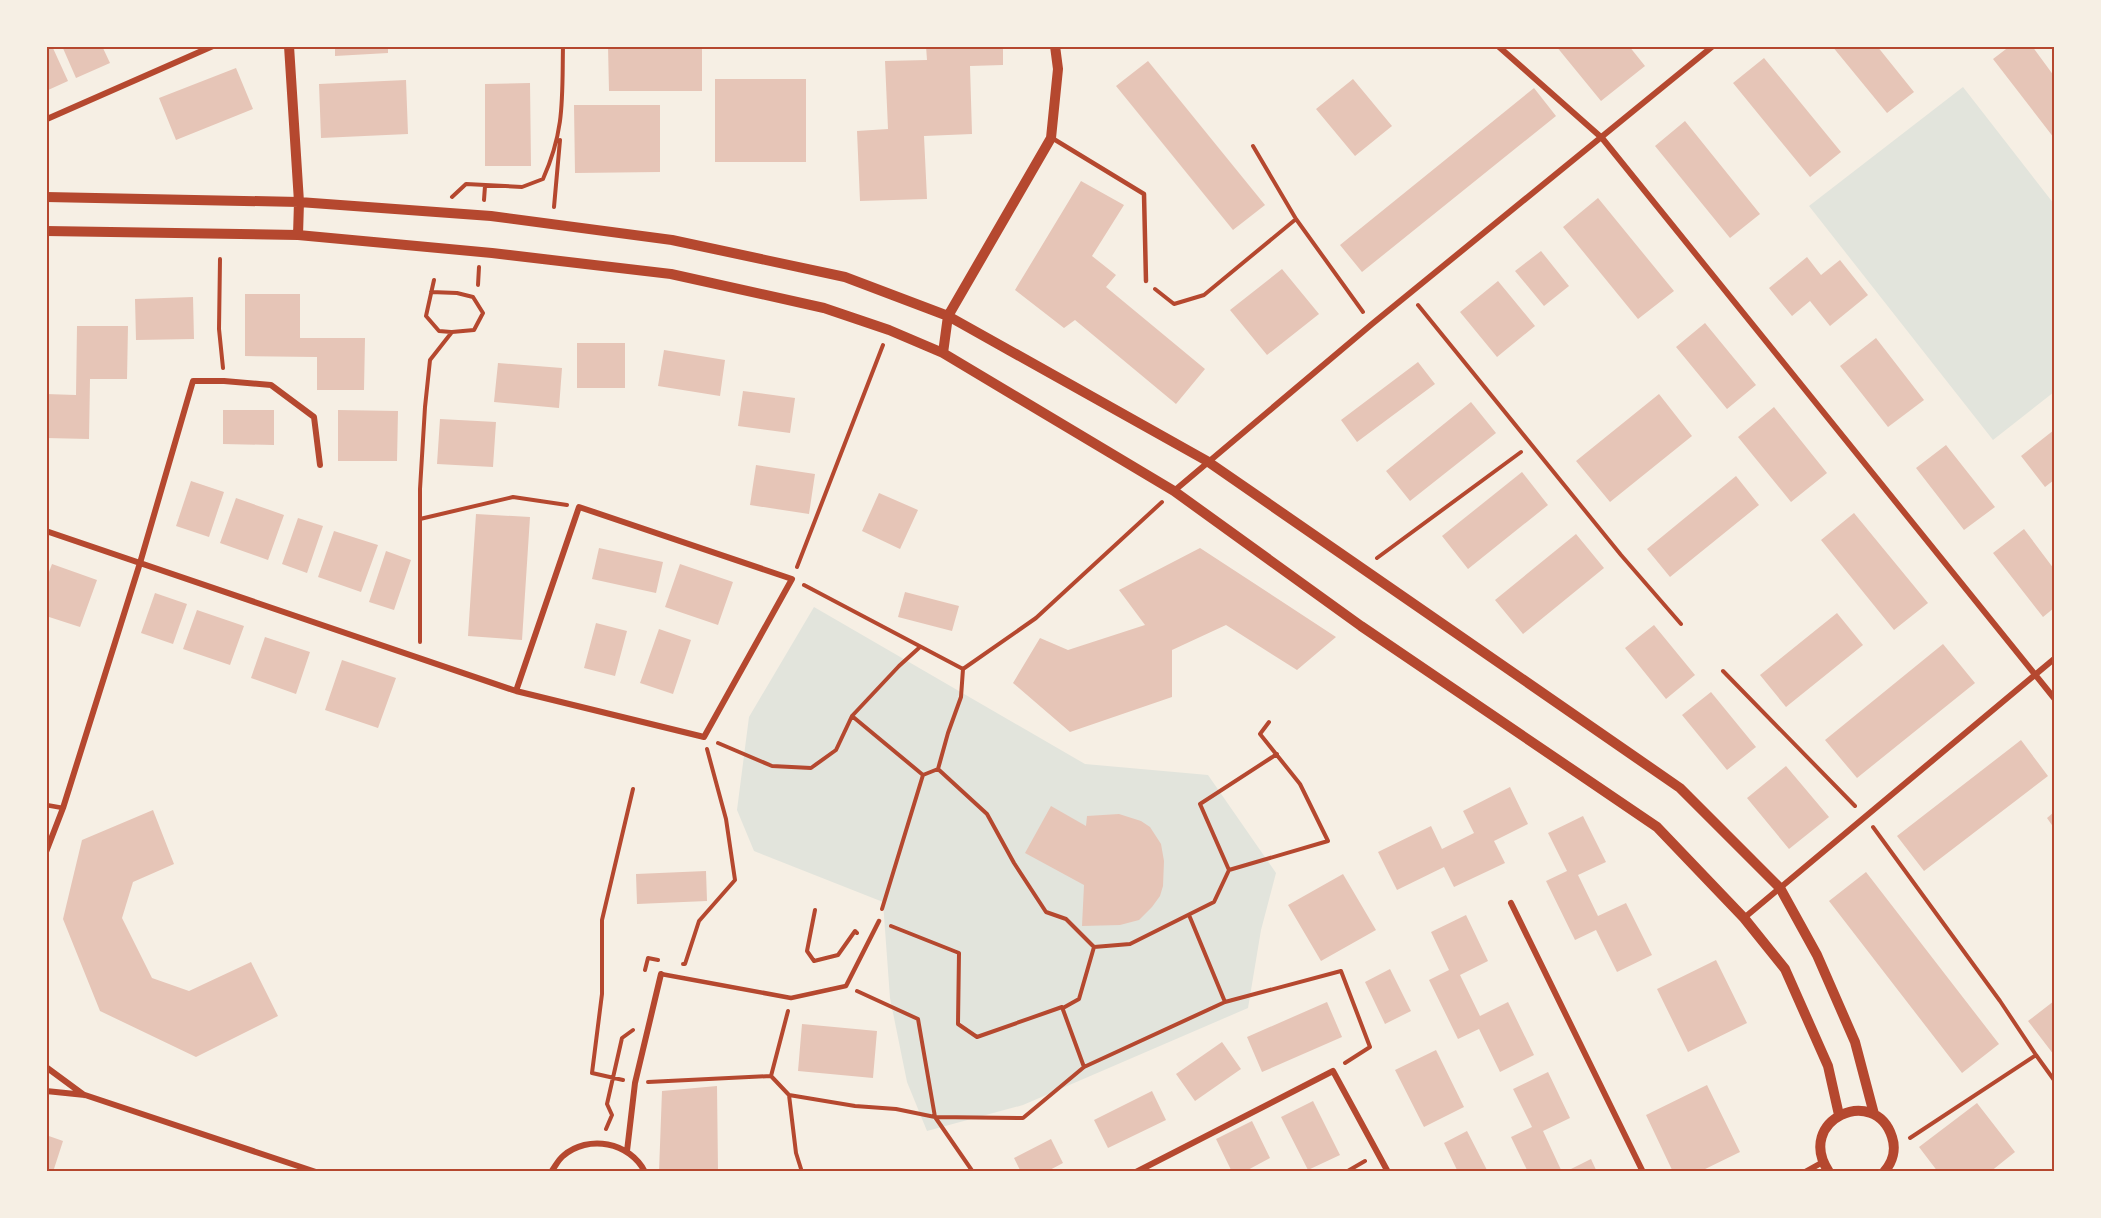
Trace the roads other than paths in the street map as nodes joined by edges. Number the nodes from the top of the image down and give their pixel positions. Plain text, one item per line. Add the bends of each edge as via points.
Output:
1 (213, 46) edge
2 (289, 46) edge
3 (1055, 46) edge
4 (1498, 46) edge
5 (1713, 46) edge
6 (47, 119) edge
7 (1051, 138) junction
8 (1602, 138) junction
9 (46, 197) edge
10 (298, 202) junction
11 (46, 231) edge
12 (298, 235) junction
13 (1146, 281) road end
14 (948, 316) junction
15 (943, 352) junction
16 (1207, 461) junction
17 (320, 465) dead end
18 (1174, 491) junction
19 (46, 531) edge
20 (140, 563) junction
21 (2055, 659) edge
22 (2036, 675) junction
23 (516, 691) junction
24 (2055, 698) edge
25 (46, 805) edge
26 (63, 808) junction
27 (46, 852) edge
28 (1780, 888) junction
29 (1511, 903) dead end
30 (1744, 918) junction
31 (879, 921) road end
32 (661, 974) joint
33 (46, 1067) edge
34 (46, 1091) edge
35 (85, 1095) junction
36 (1874, 1114) junction
37 (1839, 1115) junction
38 (627, 1151) junction
39 (1823, 1162) junction
40 (1887, 1170) edge
41 (316, 1172) edge
42 (551, 1172) edge
43 (645, 1172) edge
44 (1136, 1172) edge
45 (1388, 1172) edge
46 (1643, 1172) edge
47 (1805, 1172) edge
48 (1829, 1172) edge

1 - 6 street
2 - 10 street
3 - 7 street via 1058,69
4 - 8 street
5 - 8 street
7 - 13 lane via 1144,194
7 - 14 street
8 - 16 street
8 - 22 street
9 - 10 street
10 - 12 street
10 - 14 street via 436,212 672,240 845,277
11 - 12 street
12 - 15 street via 672,274 824,308
14 - 15 street
14 - 16 street
15 - 18 street
16 - 18 street
16 - 28 street via 1680,788
17 - 20 street via 314,417 271,386 193,381
18 - 30 street via 1361,626 1657,827
19 - 20 street
20 - 23 street
20 - 26 street
21 - 22 street
22 - 24 street
22 - 28 street
23 - 23 street via 579,507 792,579 704,737
25 - 26 lane
26 - 27 street
28 - 30 street
28 - 36 street via 1817,955 1855,1042
29 - 46 street
30 - 37 street via 1785,969 1828,1066
31 - 32 lane via 846,986 791,998
32 - 38 street via 634,1083
33 - 35 street
34 - 35 street
35 - 41 street
36 - 37 street via 1850,1111
36 - 40 street via 1890,1131 1893,1150
37 - 39 street via 1824,1130 1820,1141
38 - 42 street via 610,1144 591,1143 562,1156
38 - 43 street
39 - 47 street
39 - 48 street
44 - 45 street via 1333,1071

